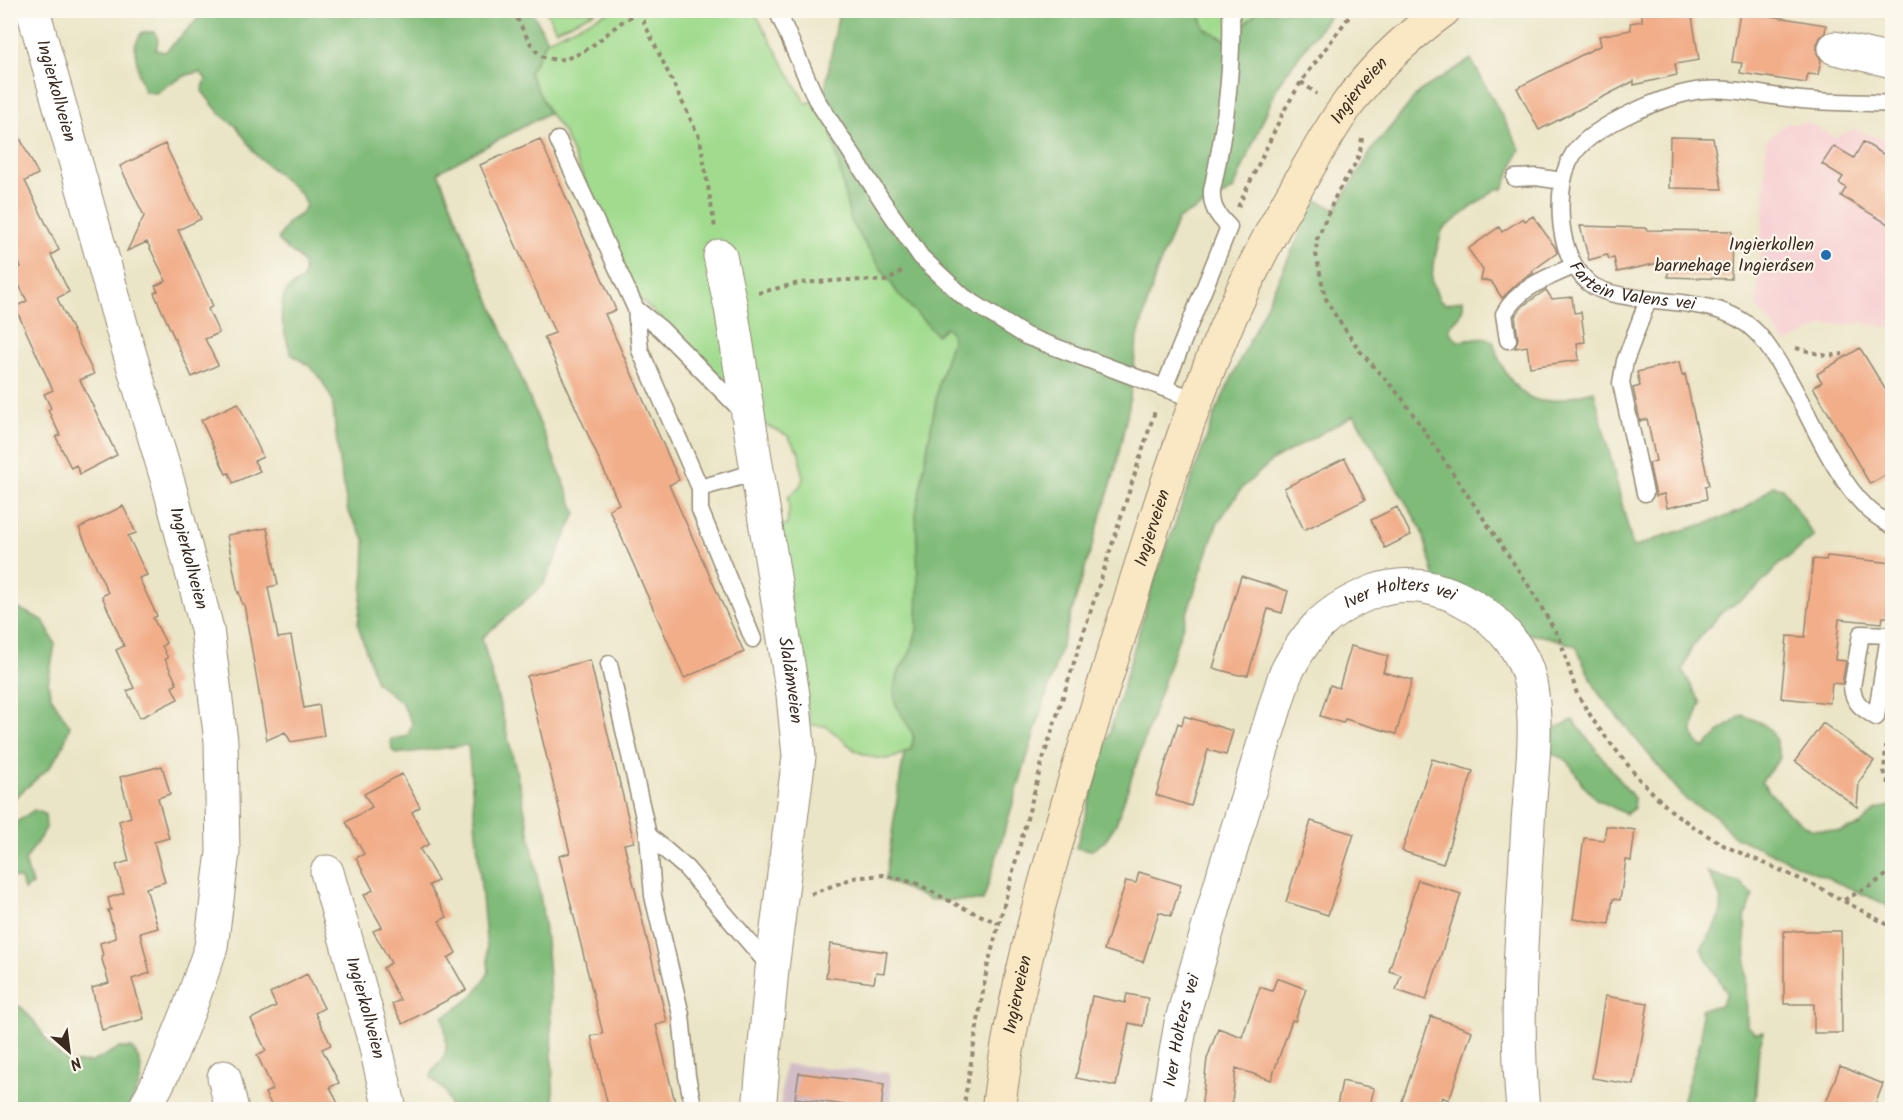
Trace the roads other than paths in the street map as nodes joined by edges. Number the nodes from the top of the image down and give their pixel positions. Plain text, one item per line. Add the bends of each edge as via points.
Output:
1 (33, 10) edge
2 (777, 10) edge
3 (1231, 10) edge
4 (1444, 10) edge
5 (1835, 48) dead end
6 (1893, 61) edge
7 (1893, 104) edge
8 (558, 140) dead end
9 (1515, 178) dead end
10 (1562, 181) junction
11 (720, 256) road end
12 (1574, 266) junction
13 (1648, 300) junction
14 (636, 309) junction
15 (1508, 339) dead end
16 (1164, 388) junction
17 (1196, 400) junction
18 (749, 418) junction
19 (757, 472) junction
20 (700, 488) junction
21 (1645, 493) dead end
22 (1893, 526) edge
23 (1891, 636) edge
24 (753, 639) dead end
25 (609, 664) dead end
26 (648, 835) junction
27 (327, 872) dead end
28 (772, 969) junction
29 (224, 1077) dead end
30 (763, 1109) edge
31 (144, 1110) edge
32 (232, 1110) edge
33 (390, 1110) edge
34 (694, 1110) edge
35 (998, 1110) edge
36 (1166, 1110) edge
37 (1523, 1110) edge

1 - 31 street, Ingierkollveien via 207,629 221,741 223,852 211,947 190,1007
2 - 16 lane via 816,99 921,256 964,297 1026,336
3 - 16 lane via 1230,78 1211,203 1229,227
4 - 17 main road, Ingierveien via 1370,75 1345,108 1262,251
5 - 6 street
7 - 10 lane, Fartein Valens vei via 1724,90 1683,93 1643,108 1585,141 1574,153
8 - 14 lane
9 - 10 lane
10 - 12 lane, Fartein Valens vei via 1561,220
11 - 18 street, Slalåmveien
12 - 13 lane, Fartein Valens vei via 1601,290
12 - 15 lane via 1514,300 1504,314
13 - 21 lane via 1624,361 1622,383
13 - 22 lane, Fartein Valens vei via 1723,312 1755,331 1772,353 1848,484 1868,509
14 - 18 lane via 662,329
14 - 20 lane via 640,350
16 - 17 lane
17 - 35 main road, Ingierveien via 1157,513 1054,848 1015,1009
18 - 19 street, Slalåmveien
19 - 20 lane
19 - 28 street, Slalåmveien via 799,756
20 - 24 lane via 700,510
23 - 23 lane via 1861,634 1852,694 1861,708 1876,717
25 - 26 lane
26 - 28 lane via 686,868
26 - 34 lane via 653,896 681,1015
27 - 33 street, Ingierkollveien
28 - 30 street, Slalåmveien
29 - 32 street
36 - 37 street, Iver Holters vei via 1181,1023 1285,675 1310,633 1335,611 1381,589 1416,586 1450,594 1479,610 1515,645 1530,682 1533,728 1519,983

